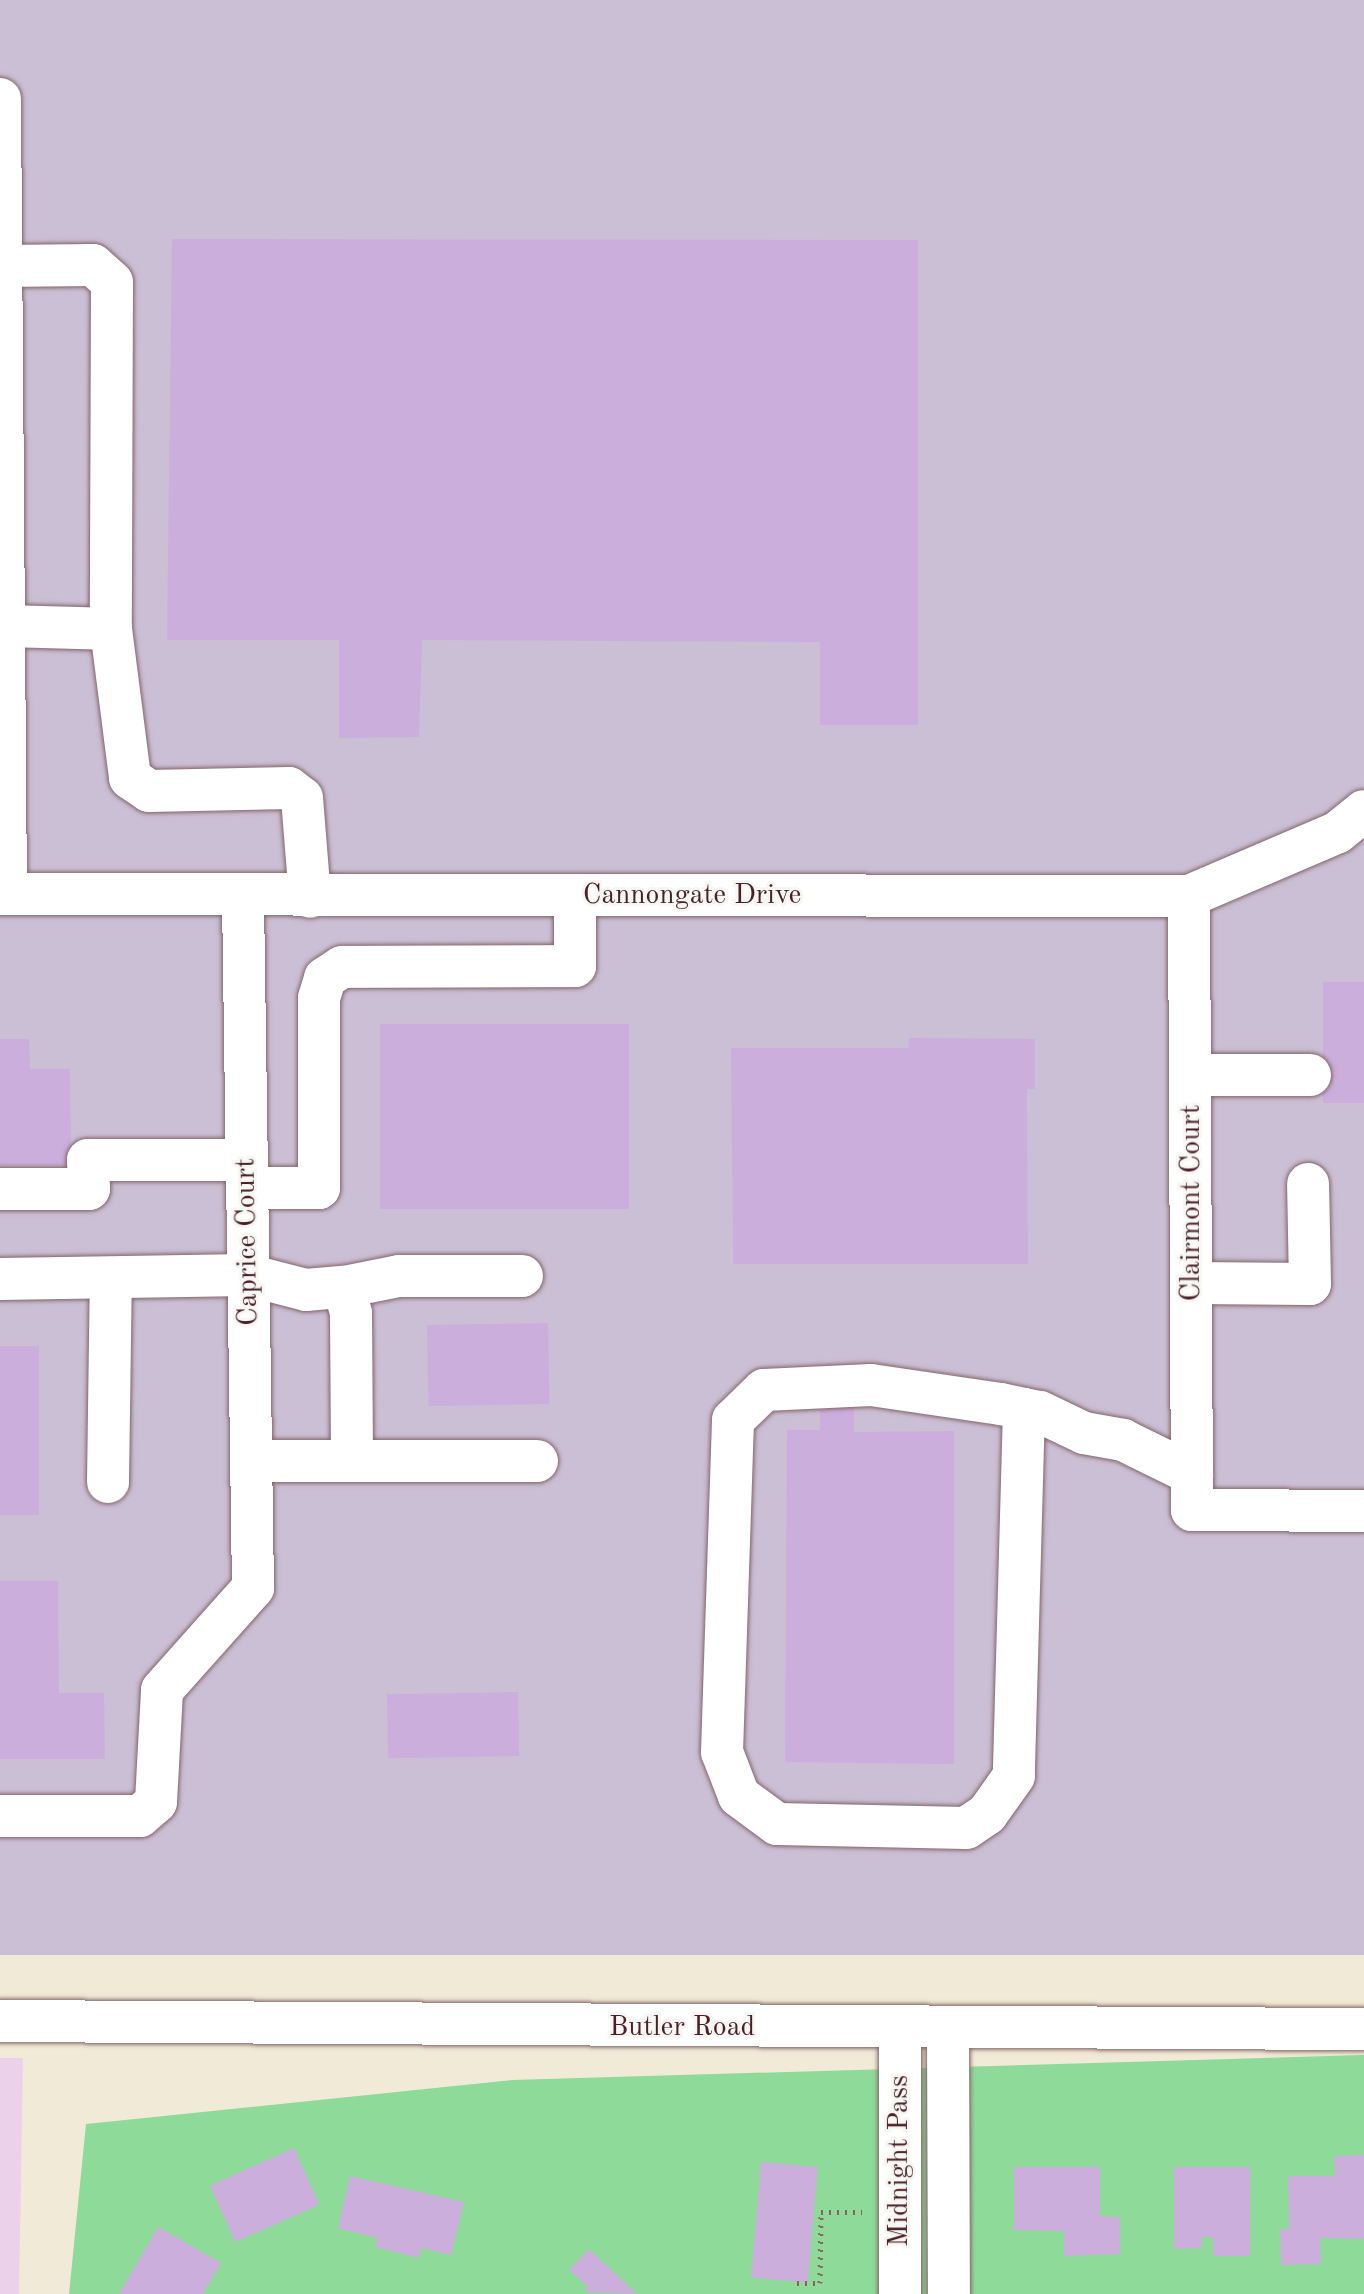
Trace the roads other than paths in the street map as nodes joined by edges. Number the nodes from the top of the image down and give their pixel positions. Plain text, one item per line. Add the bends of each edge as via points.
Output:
1 (0, 99) edge
2 (1, 283) edge
3 (2, 563) edge
4 (4, 626) junction
5 (111, 629) junction
6 (1364, 811) edge
7 (3, 894) edge
8 (575, 896) junction
9 (1189, 896) junction
10 (243, 897) junction
11 (310, 897) junction
12 (1191, 1075) junction
13 (1310, 1075) dead end
14 (247, 1174) junction
15 (1308, 1184) dead end
16 (0, 1189) edge
17 (248, 1275) junction
18 (522, 1276) dead end
19 (111, 1278) junction
20 (0, 1279) edge
21 (1194, 1283) junction
22 (344, 1287) junction
23 (1024, 1409) junction
24 (251, 1461) junction
25 (352, 1461) junction
26 (537, 1461) dead end
27 (108, 1482) dead end
28 (1192, 1492) junction
29 (1364, 1511) edge
30 (0, 1816) edge
31 (0, 2021) edge
32 (900, 2028) junction
33 (948, 2029) junction
34 (1364, 2029) edge
35 (900, 2294) edge
36 (949, 2294) edge

1 - 2 street
2 - 3 street
2 - 5 street via 93,265 112,282
3 - 4 street
4 - 5 street
4 - 7 street
5 - 11 street via 130,778 149,791 289,788 302,798
6 - 9 street, Cannongate Drive via 1338,832
7 - 10 street, Cannongate Drive
8 - 9 street, Cannongate Drive
8 - 11 street, Cannongate Drive
8 - 14 street via 575,966 342,967 325,978 319,998 319,1188
9 - 12 street, Clairmont Court
10 - 11 street, Cannongate Drive
10 - 14 street, Caprice Court
12 - 13 street
12 - 21 street, Clairmont Court
14 - 16 street via 88,1160 89,1189
14 - 17 street, Caprice Court
15 - 21 street via 1310,1284
17 - 19 street
17 - 22 street via 306,1290
17 - 24 street, Caprice Court
18 - 22 street via 399,1276
19 - 20 street
19 - 27 street
21 - 28 street, Clairmont Court
22 - 25 street via 351,1313
23 - 23 street via 871,1385 764,1390 733,1420 722,1752 739,1796 777,1824 966,1828 987,1814 1014,1776
23 - 28 street via 1084,1433 1123,1440
24 - 25 street
24 - 30 street, Caprice Court via 253,1588 162,1690 156,1802 140,1816
25 - 26 street
28 - 29 street
31 - 32 street, Butler Road
32 - 33 street, Butler Road
32 - 35 street, Midnight Pass
33 - 34 street, Butler Road
33 - 36 street, Midnight Pass

